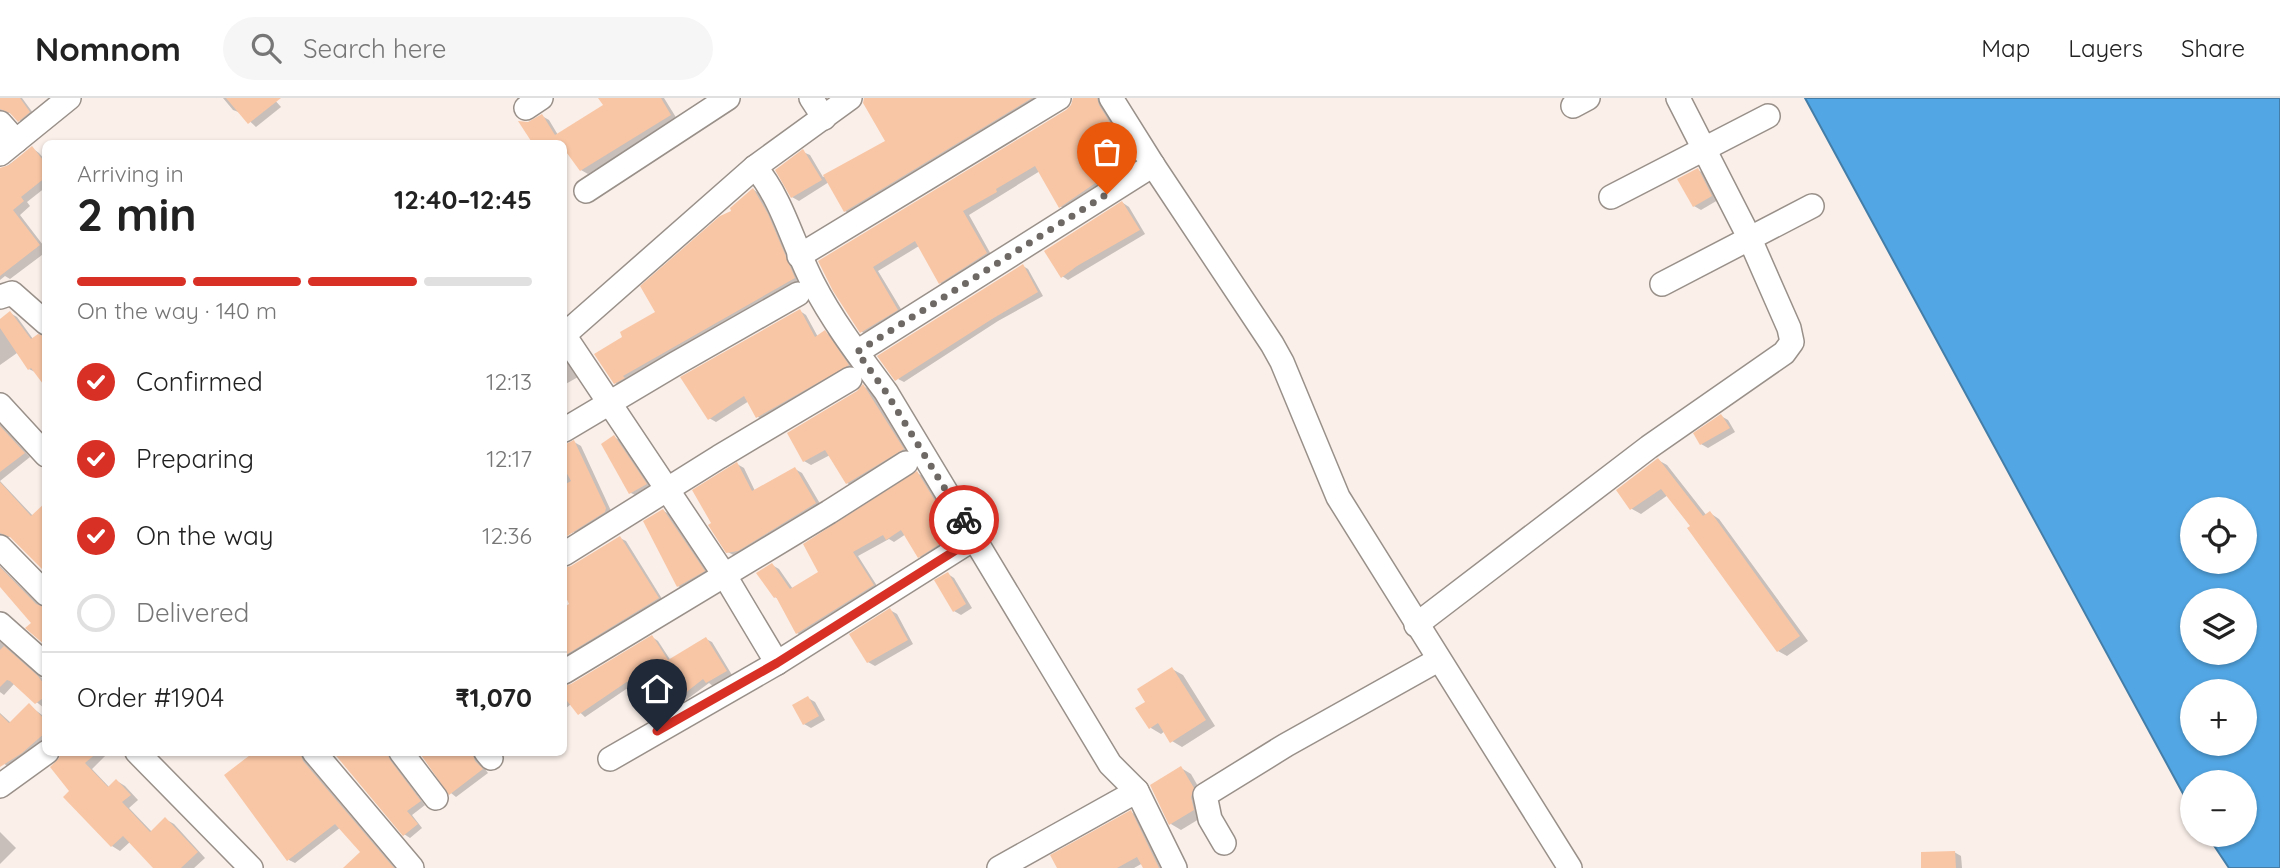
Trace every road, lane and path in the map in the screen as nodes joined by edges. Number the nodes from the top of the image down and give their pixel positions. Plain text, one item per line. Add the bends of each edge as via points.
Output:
1 (69, 98) edge
2 (728, 98) edge
3 (811, 98) edge
4 (850, 98) edge
5 (1059, 98) edge
6 (1111, 98) edge
7 (1678, 98) edge
8 (1769, 116) dead end
9 (824, 118) junction
10 (0, 123) edge
11 (8, 148) edge
12 (1703, 148) junction
13 (1153, 165) junction
14 (755, 167) junction
15 (586, 191) dead end
16 (1611, 197) dead end
17 (1812, 206) dead end
18 (1749, 237) junction
19 (799, 256) junction
20 (1662, 284) dead end
21 (799, 294) dead end
22 (0, 297) edge
23 (42, 319) edge
24 (567, 332) edge
25 (567, 340) edge
26 (857, 352) junction
27 (850, 379) dead end
28 (609, 403) junction
29 (0, 405) edge
30 (567, 428) edge
31 (42, 451) edge
32 (906, 463) dead end
33 (668, 489) junction
34 (975, 538) junction
35 (0, 547) edge
36 (567, 552) edge
37 (725, 576) junction
38 (42, 590) edge
39 (1416, 625) junction
40 (3, 632) edge
41 (1438, 660) junction
42 (42, 662) edge
43 (777, 663) junction
44 (567, 670) edge
45 (42, 756) edge
46 (141, 756) edge
47 (317, 756) edge
48 (404, 756) edge
49 (610, 758) dead end
50 (0, 786) edge
51 (1137, 791) junction
52 (436, 797) dead end
53 (1224, 843) dead end
54 (238, 864) edge
55 (412, 868) edge
56 (999, 868) edge
57 (1175, 868) edge
58 (1570, 868) edge

1 - 11 street
2 - 15 street
3 - 9 street
4 - 9 street
5 - 19 street
6 - 13 street
7 - 12 street
8 - 12 street
9 - 14 street
10 - 11 street
12 - 16 street
12 - 18 street
13 - 26 street
13 - 39 street via 1282,362 1338,497
14 - 19 street via 769,184
14 - 24 street
17 - 18 street
18 - 20 street
18 - 39 street via 1789,328 1792,342 1784,353 1649,447
19 - 26 street
21 - 28 street
22 - 23 street via 12,293
25 - 28 street
26 - 34 street
27 - 33 street
28 - 30 street
28 - 33 street
29 - 31 street
32 - 37 street
33 - 36 street
33 - 37 street
34 - 43 street
34 - 51 street via 1110,764
35 - 38 street
37 - 43 street
37 - 44 street
39 - 41 street
40 - 42 street
41 - 53 street via 1205,795 1210,819
41 - 58 street
43 - 49 street
45 - 50 street
46 - 54 street
47 - 55 street
48 - 52 street
51 - 56 street
51 - 57 street

